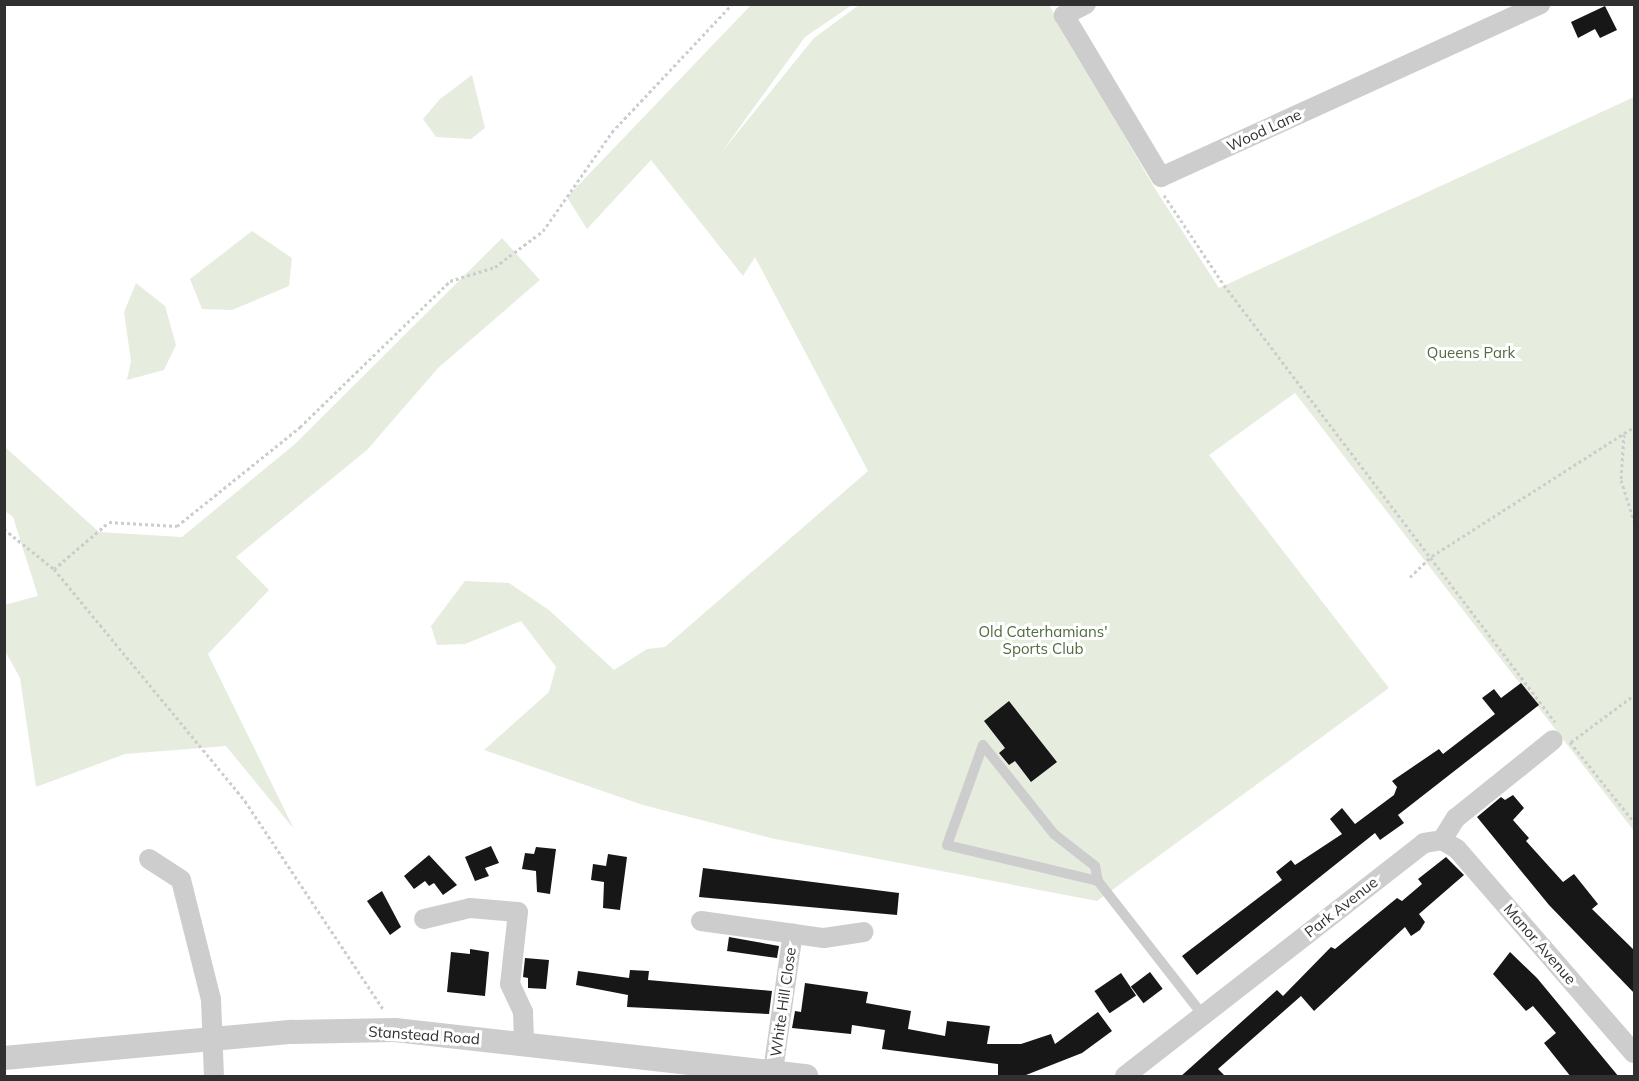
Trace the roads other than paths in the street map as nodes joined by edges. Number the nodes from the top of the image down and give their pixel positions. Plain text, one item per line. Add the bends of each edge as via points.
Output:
1 (1086, 4) edge
2 (1540, 4) edge
3 (1561, 735) road end
4 (1442, 840) junction
5 (149, 859) dead end
6 (1098, 881) junction
7 (424, 919) dead end
8 (701, 921) dead end
9 (864, 932) dead end
10 (793, 933) junction
11 (1202, 1014) junction
12 (212, 1039) junction
13 (524, 1043) junction
14 (1635, 1053) edge
15 (4, 1058) edge
16 (773, 1071) junction
17 (214, 1077) edge
18 (806, 1077) edge
19 (1125, 1077) edge

1 - 2 street, Wood Lane via 1064,15 1161,177
3 - 4 street via 1456,818
4 - 11 street, Park Avenue via 1424,843
4 - 14 street, Manor Avenue via 1457,849
5 - 12 street via 181,880 211,999
6 - 6 lane via 947,845 983,745 1054,834 1095,866
6 - 11 lane
7 - 13 street via 470,908 518,912 510,984 523,1012
8 - 10 street, White Hill Close
9 - 10 street, White Hill Close via 824,938
10 - 16 street, White Hill Close
11 - 19 street, Park Avenue
12 - 13 street, Stanstead Road via 394,1030
12 - 15 street, Stanstead Road
12 - 17 street
13 - 16 street, Stanstead Road
16 - 18 street, Stanstead Road

